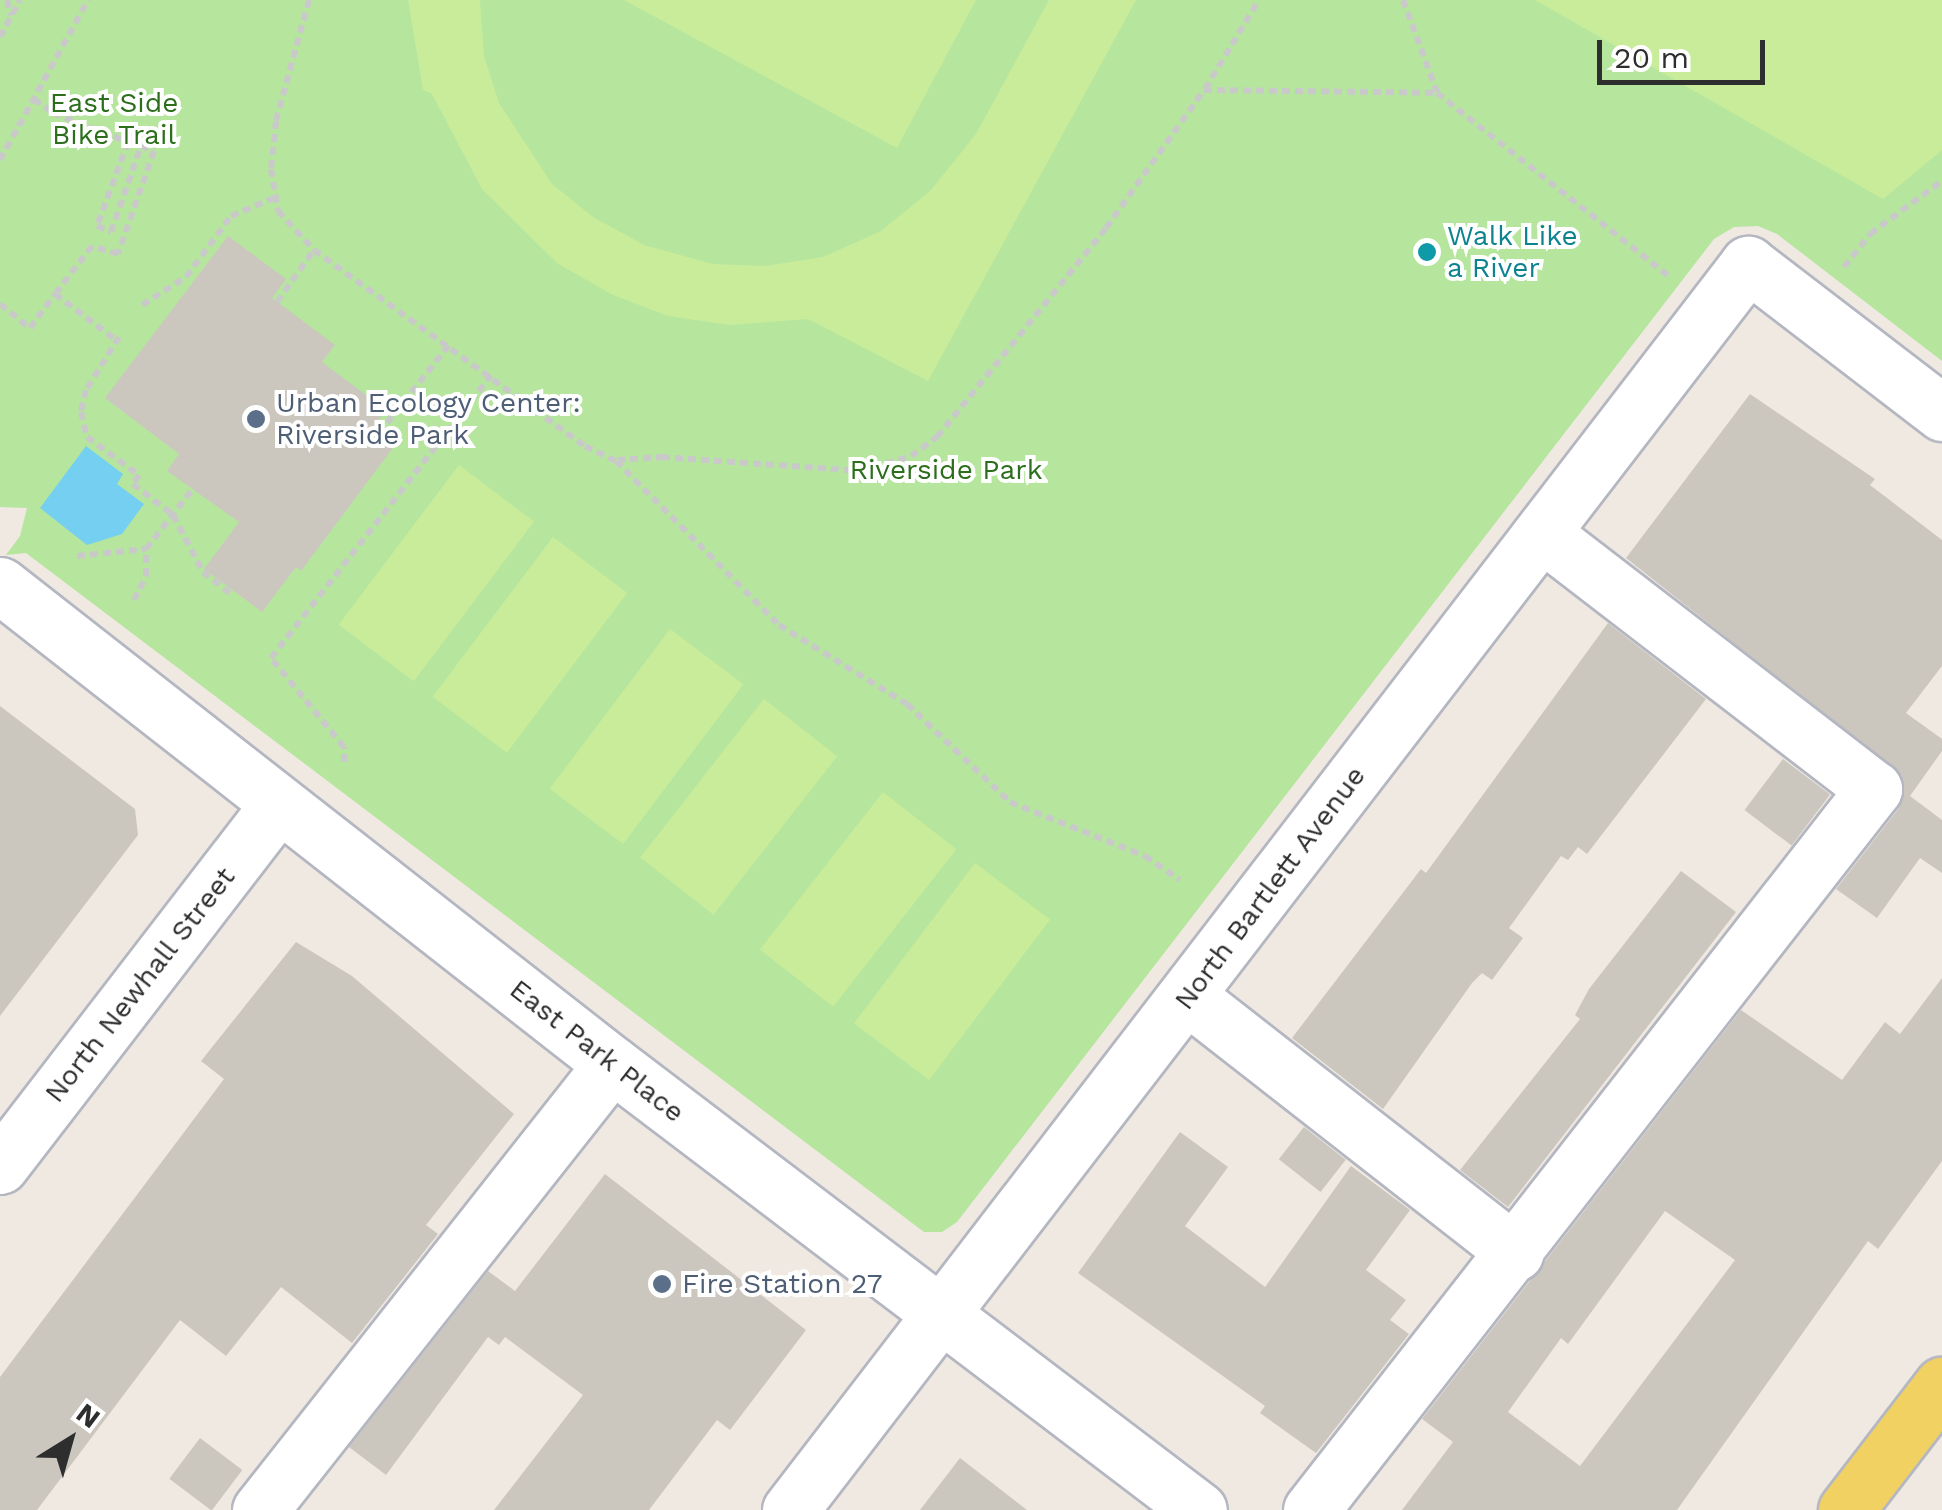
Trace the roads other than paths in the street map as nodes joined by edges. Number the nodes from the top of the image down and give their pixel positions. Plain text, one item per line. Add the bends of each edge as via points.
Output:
1 (1942, 413) edge
2 (1542, 533) junction
3 (0, 585) edge
4 (280, 804) junction
5 (1187, 996) junction
6 (612, 1064) junction
7 (0, 1166) edge
8 (1516, 1253) junction
9 (940, 1312) junction
10 (1942, 1385) edge
11 (260, 1510) edge
12 (790, 1510) edge
13 (1199, 1510) edge
14 (1310, 1510) edge
15 (1846, 1510) edge

1 - 2 street, North Bartlett Avenue via 1748,264
2 - 5 street, North Bartlett Avenue
2 - 8 street via 1874,790
3 - 4 street, East Park Place
4 - 6 street, East Park Place
4 - 7 street, North Newhall Street
5 - 8 street
5 - 9 street, North Bartlett Avenue
6 - 9 street, East Park Place
6 - 11 street
8 - 14 street
9 - 12 street, North Bartlett Avenue
9 - 13 street, East Park Place
10 - 15 main road

